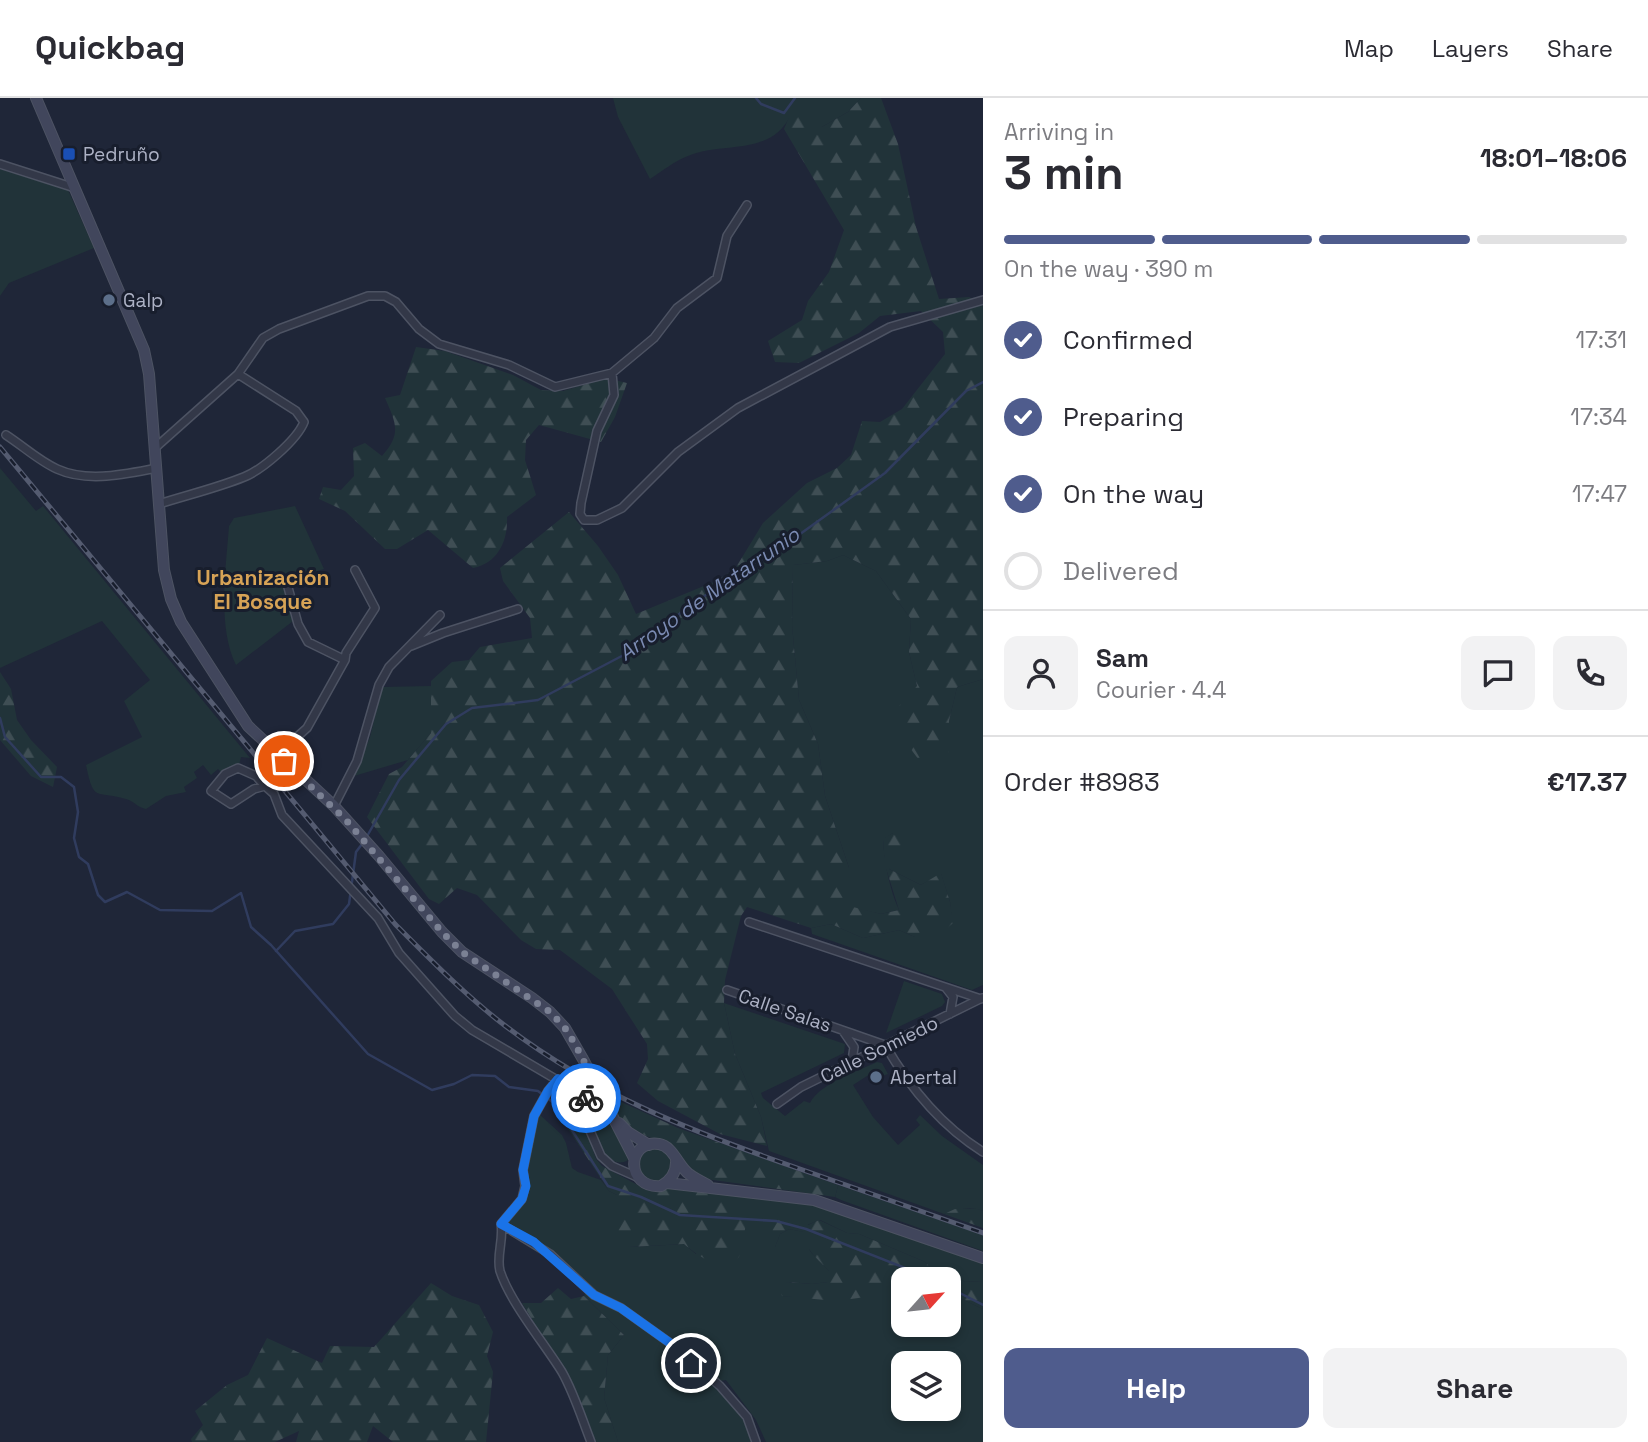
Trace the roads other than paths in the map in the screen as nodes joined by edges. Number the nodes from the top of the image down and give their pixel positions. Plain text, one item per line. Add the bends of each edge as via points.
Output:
1 (36, 98) edge
2 (0, 164) edge
3 (75, 188) junction
4 (747, 205) dead end
5 (983, 300) edge
6 (612, 373) junction
7 (238, 374) junction
8 (6, 435) dead end
9 (155, 448) junction
10 (157, 468) junction
11 (159, 504) junction
12 (355, 570) dead end
13 (286, 580) dead end
14 (518, 610) dead end
15 (440, 615) dead end
16 (407, 648) junction
17 (345, 660) junction
18 (269, 747) junction
19 (265, 786) junction
20 (334, 807) junction
21 (749, 922) dead end
22 (946, 987) junction
23 (727, 990) dead end
24 (982, 998) edge
25 (950, 1014) junction
26 (842, 1030) junction
27 (885, 1045) junction
28 (852, 1061) junction
29 (558, 1079) junction
30 (597, 1087) junction
31 (573, 1095) junction
32 (778, 1104) dead end
33 (611, 1115) junction
34 (649, 1144) junction
35 (983, 1152) edge
36 (676, 1159) junction
37 (634, 1160) junction
38 (612, 1166) junction
39 (638, 1177) junction
40 (667, 1183) junction
41 (718, 1189) junction
42 (501, 1224) junction
43 (983, 1258) edge
44 (591, 1442) edge
45 (755, 1442) edge

1 - 3 street
2 - 3 street
3 - 9 street via 144,350
4 - 6 street via 727,236 717,278 677,308 654,338
5 - 6 street via 890,327 738,408 678,452 622,508 597,520 584,520 581,503 597,431 614,395
6 - 7 street via 555,387 509,365 439,344 396,302 385,296 368,296 263,338
7 - 9 street
7 - 11 street via 296,411 304,422 301,432 247,476
8 - 10 street via 66,473 120,476
9 - 10 street
10 - 11 street
11 - 18 street via 164,570 181,622 234,707
12 - 17 street via 374,608
13 - 17 street via 308,642
14 - 16 street
15 - 16 street
16 - 20 street via 379,685 357,761
17 - 18 street via 307,729
18 - 20 street
19 - 19 street via 231,804 211,791 225,774 238,768
19 - 29 street via 274,794 282,816 379,918 399,953 455,1016
20 - 30 street via 462,952 550,1012 565,1028
21 - 22 street
22 - 24 street
22 - 25 street via 953,997
23 - 26 street, Calle Salas
24 - 25 street, Calle Somiedo
25 - 27 street, Calle Somiedo
26 - 27 street, Calle Salas
26 - 28 street, Calle Salas via 854,1047
27 - 28 street, Calle Somiedo
27 - 35 street via 925,1104
28 - 32 street, Calle Somiedo
29 - 31 street
29 - 42 street via 534,1116 522,1199
30 - 31 street via 587,1098
30 - 33 street
31 - 38 street via 601,1156
33 - 34 street
33 - 37 street
34 - 36 street via 666,1147
34 - 37 street
36 - 40 street
36 - 41 street via 688,1173
37 - 38 street
37 - 39 street
38 - 39 street
39 - 40 street via 649,1185
40 - 41 street
41 - 43 street via 828,1203
42 - 44 street via 500,1272 565,1377
42 - 45 street via 550,1254 594,1295 670,1343 720,1386 747,1417

